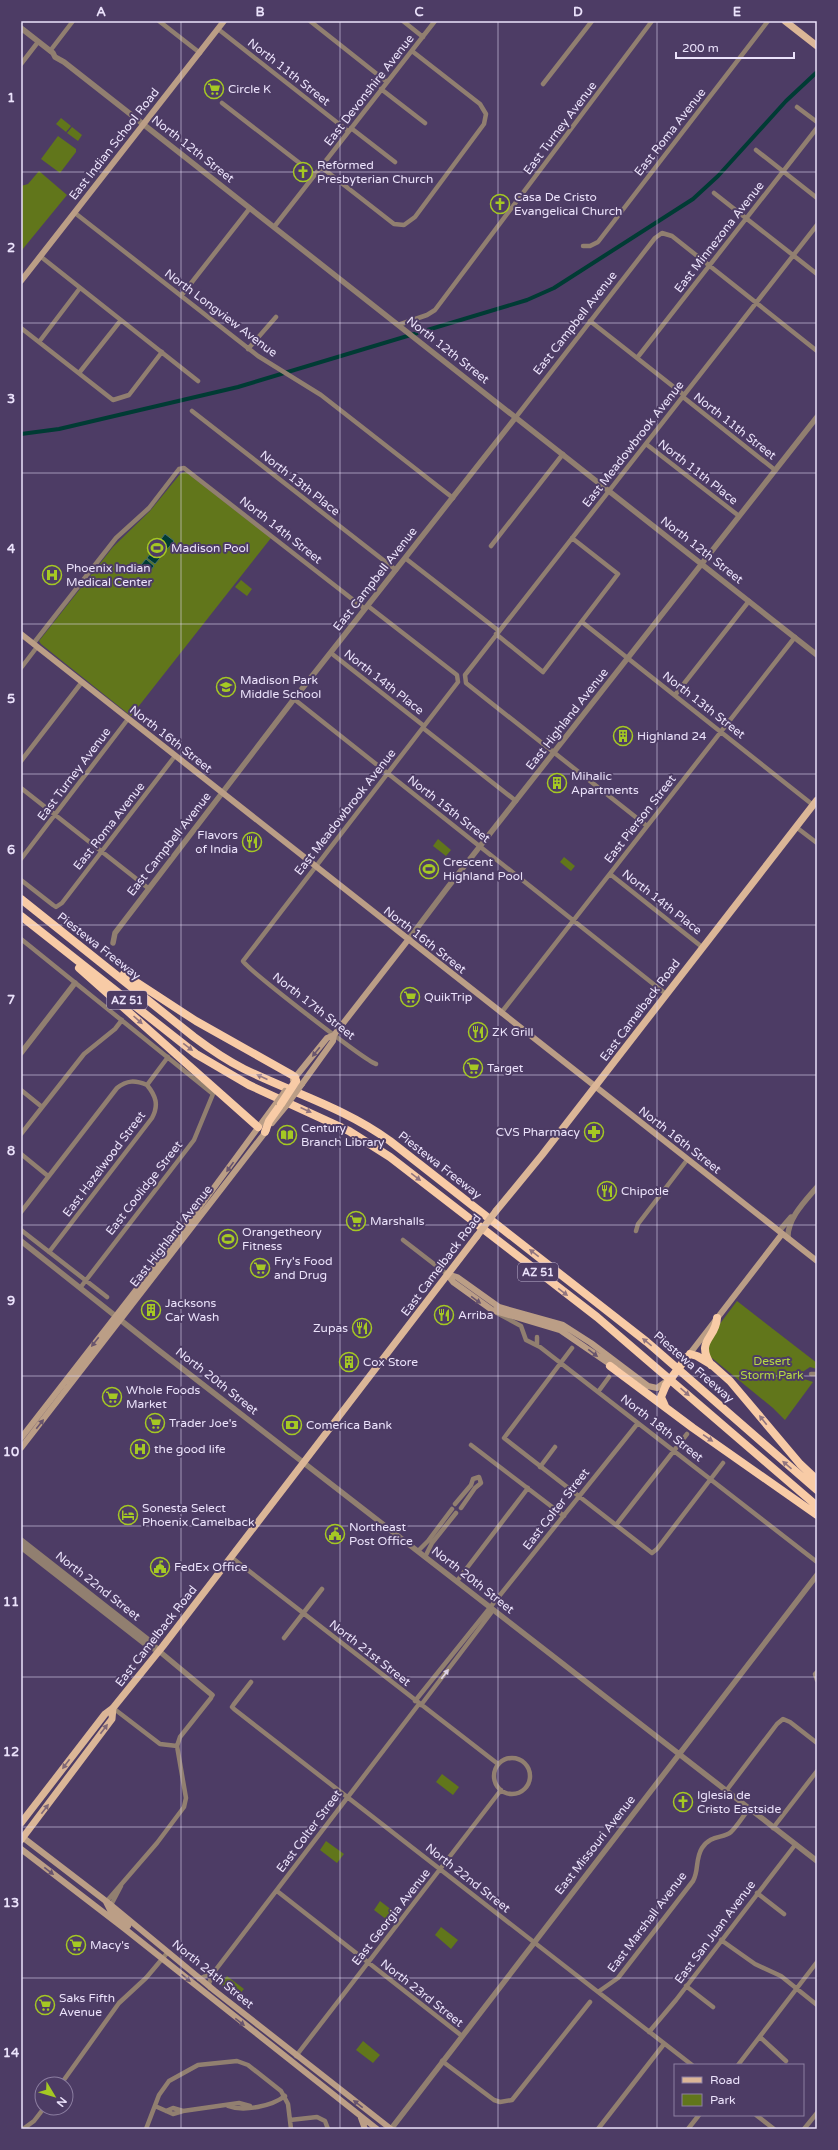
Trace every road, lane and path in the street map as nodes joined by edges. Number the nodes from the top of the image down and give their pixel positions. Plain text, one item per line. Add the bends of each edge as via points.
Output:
1 (73, 21) edge
2 (159, 21) edge
3 (224, 21) edge
4 (310, 21) edge
5 (403, 21) edge
6 (435, 21) edge
7 (592, 21) edge
8 (652, 21) edge
9 (768, 21) edge
10 (785, 21) edge
11 (21, 28) edge
12 (218, 29) junction
13 (423, 37) junction
14 (38, 42) junction
15 (817, 46) edge
16 (412, 51) junction
17 (51, 52) junction
18 (200, 53) junction
19 (21, 64) edge
20 (387, 82) junction
21 (543, 84) dead end
22 (381, 89) junction
23 (222, 103) dead end
24 (797, 106) dead end
25 (817, 122) edge
26 (424, 123) dead end
27 (143, 124) junction
28 (817, 128) edge
29 (350, 130) junction
30 (756, 150) dead end
31 (395, 162) dead end
32 (321, 167) junction
33 (783, 172) junction
34 (315, 175) junction
35 (714, 193) dead end
36 (817, 198) edge
37 (250, 208) junction
38 (75, 213) junction
39 (746, 219) junction
40 (817, 224) edge
41 (274, 227) junction
42 (583, 246) dead end
43 (793, 255) junction
44 (40, 256) junction
45 (709, 266) junction
46 (817, 274) edge
47 (21, 281) edge
48 (80, 288) junction
49 (181, 296) junction
50 (756, 303) junction
51 (276, 317) dead end
52 (121, 320) junction
53 (590, 321) junction
54 (398, 325) junction
55 (21, 328) edge
56 (39, 342) junction
57 (248, 349) junction
58 (817, 351) edge
59 (162, 352) junction
60 (637, 358) junction
61 (80, 373) junction
62 (198, 381) dead end
63 (684, 396) junction
64 (192, 411) dead end
65 (516, 417) junction
66 (817, 417) edge
67 (815, 424) edge
68 (646, 444) junction
69 (562, 454) junction
70 (775, 470) junction
71 (609, 491) junction
72 (453, 498) junction
73 (739, 516) junction
74 (572, 538) junction
75 (491, 546) dead end
76 (405, 558) junction
77 (702, 564) junction
78 (396, 570) junction
79 (748, 601) junction
80 (367, 607) junction
81 (582, 622) junction
82 (497, 633) junction
83 (21, 634) edge
84 (795, 637) junction
85 (35, 645) junction
86 (332, 653) junction
87 (817, 655) edge
88 (628, 659) junction
89 (21, 668) edge
90 (457, 675) joint
91 (82, 682) junction
92 (675, 695) junction
93 (294, 699) junction
94 (128, 719) junction
95 (424, 727) junction
96 (721, 731) junction
97 (554, 753) junction
98 (175, 756) junction
99 (21, 761) edge
100 (387, 773) junction
101 (21, 788) edge
102 (221, 793) junction
103 (516, 801) junction
104 (815, 802) edge
105 (56, 815) junction
106 (647, 826) junction
107 (796, 827) junction
108 (817, 843) edge
109 (480, 847) junction
110 (102, 851) junction
111 (21, 859) edge
112 (315, 867) junction
113 (610, 874) junction
114 (21, 880) edge
115 (148, 888) junction
116 (21, 899) edge
117 (34, 909) junction
118 (23, 918) edge
119 (574, 920) junction
120 (21, 939) edge
121 (408, 940) junction
122 (113, 943) dead end
123 (702, 947) junction
124 (243, 959) joint
125 (75, 983) junction
126 (666, 994) junction
127 (501, 1013) junction
128 (122, 1020) junction
129 (334, 1035) junction
130 (21, 1053) edge
131 (168, 1057) junction
132 (376, 1064) dead end
133 (297, 1081) junction
134 (147, 1085) junction
135 (594, 1087) junction
136 (21, 1090) edge
137 (42, 1107) junction
138 (262, 1130) junction
139 (21, 1134) edge
140 (21, 1154) edge
141 (687, 1160) junction
142 (48, 1176) junction
143 (817, 1186) edge
144 (21, 1212) edge
145 (793, 1217) junction
146 (21, 1230) edge
147 (636, 1231) dead end
148 (780, 1233) junction
149 (788, 1238) junction
150 (403, 1240) dead end
151 (21, 1241) edge
152 (49, 1252) junction
153 (817, 1261) edge
154 (447, 1274) junction
155 (85, 1281) junction
156 (80, 1288) junction
157 (107, 1297) dead end
158 (497, 1312) junction
159 (118, 1318) junction
160 (717, 1318) junction
161 (537, 1337) dead end
162 (537, 1345) junction
163 (572, 1348) dead end
164 (688, 1356) junction
165 (560, 1363) junction
166 (712, 1365) junction
167 (610, 1366) junction
168 (811, 1374) dead end
169 (817, 1374) edge
170 (609, 1377) dead end
171 (665, 1387) junction
172 (598, 1392) junction
173 (665, 1407) junction
174 (638, 1423) junction
175 (687, 1434) dead end
176 (21, 1438) edge
177 (22, 1445) edge
178 (471, 1445) dead end
179 (555, 1447) dead end
180 (673, 1451) junction
181 (303, 1462) junction
182 (723, 1463) dead end
183 (540, 1467) junction
184 (710, 1480) junction
185 (817, 1480) edge
186 (528, 1488) junction
187 (817, 1490) edge
188 (579, 1497) junction
189 (455, 1504) junction
190 (817, 1506) edge
191 (461, 1508) junction
192 (452, 1509) junction
193 (456, 1513) junction
194 (817, 1515) edge
195 (564, 1516) junction
196 (616, 1525) junction
197 (21, 1540) edge
198 (21, 1546) edge
199 (418, 1551) junction
200 (231, 1557) junction
201 (425, 1557) junction
202 (817, 1562) edge
203 (817, 1575) edge
204 (456, 1581) junction
205 (72, 1583) junction
206 (322, 1589) dead end
207 (491, 1608) junction
208 (303, 1614) junction
209 (284, 1638) dead end
210 (159, 1651) junction
211 (816, 1673) edge
212 (817, 1680) edge
213 (251, 1682) dead end
214 (212, 1695) joint
215 (419, 1703) junction
216 (113, 1708) junction
217 (817, 1743) edge
218 (177, 1746) junction
219 (678, 1754) junction
220 (498, 1764) junction
221 (817, 1771) edge
222 (501, 1790) junction
223 (726, 1791) junction
224 (348, 1798) junction
225 (749, 1809) junction
226 (21, 1823) edge
227 (773, 1828) junction
228 (22, 1838) edge
229 (795, 1845) junction
230 (21, 1849) edge
231 (817, 1861) edge
232 (440, 1869) junction
233 (277, 1891) junction
234 (756, 1893) junction
235 (85, 1899) junction
236 (108, 1904) junction
237 (784, 1914) dead end
238 (721, 1940) junction
239 (533, 1942) junction
240 (168, 1952) junction
241 (162, 1959) junction
242 (817, 1962) edge
243 (368, 1964) junction
244 (214, 1972) junction
245 (199, 1979) junction
246 (686, 1986) junction
247 (210, 1988) junction
248 (797, 1988) junction
249 (598, 1992) junction
250 (590, 2002) dead end
251 (817, 2005) edge
252 (713, 2007) dead end
253 (649, 2032) junction
254 (462, 2036) junction
255 (760, 2037) junction
256 (664, 2044) junction
257 (296, 2056) junction
258 (442, 2061) junction
259 (786, 2061) dead end
260 (691, 2064) edge
261 (739, 2064) edge
262 (67, 2076) edge
263 (285, 2096) junction
264 (155, 2106) junction
265 (817, 2112) edge
266 (359, 2115) junction
267 (38, 2116) edge
268 (698, 2116) edge
269 (757, 2116) edge
270 (290, 2120) junction
271 (23, 2129) edge
272 (146, 2129) edge
273 (291, 2129) edge
274 (328, 2129) edge
275 (365, 2129) edge
276 (377, 2129) edge
277 (391, 2129) edge
278 (598, 2129) edge
279 (688, 2129) edge
280 (773, 2129) edge
281 (804, 2129) edge

1 - 17 street
2 - 18 street
3 - 12 main road, East Indian School Road
4 - 20 street
5 - 13 street
6 - 13 street, East Devonshire Avenue
7 - 21 street
8 - 54 street, East Turney Avenue via 435,310
9 - 42 street, East Roma Avenue via 598,242
10 - 15 main road
11 - 14 street, North 12th Street
12 - 18 main road, East Indian School Road
12 - 29 street, North 11th Street
13 - 16 street, East Devonshire Avenue
14 - 17 street, North 12th Street
14 - 19 street
16 - 20 street, East Devonshire Avenue
16 - 32 street via 480,104 486,114 484,124 411,221 404,225 390,221
17 - 27 street, North 12th Street
18 - 27 main road, East Indian School Road
20 - 22 street, East Devonshire Avenue
22 - 26 street
22 - 29 street, East Devonshire Avenue
23 - 34 street
24 - 25 street
27 - 37 street, North 12th Street
27 - 38 main road, East Indian School Road
28 - 33 street, East Minnezona Avenue
29 - 31 street, North 11th Street
29 - 32 street, East Devonshire Avenue
30 - 33 street
32 - 34 street, East Devonshire Avenue
33 - 36 street
33 - 39 street, East Minnezona Avenue
34 - 41 street, East Devonshire Avenue
35 - 39 street
37 - 41 street, North 12th Street
37 - 49 street
38 - 44 main road, East Indian School Road
38 - 49 street, North Longview Avenue
39 - 43 street
39 - 45 street, East Minnezona Avenue
40 - 43 street, East Meadowbrook Avenue
41 - 54 street, North 12th Street
43 - 46 street
43 - 50 street, East Meadowbrook Avenue
44 - 47 main road, East Indian School Road
44 - 48 street
45 - 50 street
45 - 53 street, East Campbell Avenue via 672,236 662,233
45 - 60 street, East Minnezona Avenue
48 - 52 street
48 - 56 street
49 - 57 street, North Longview Avenue
50 - 58 street
50 - 63 street, East Meadowbrook Avenue
51 - 57 street
52 - 59 street
52 - 61 street
53 - 60 street, North 11th Street
53 - 65 street, East Campbell Avenue
54 - 65 street, North 12th Street
55 - 56 street
56 - 61 street
57 - 72 street, North Longview Avenue via 321,394
59 - 61 street via 129,395 113,400
59 - 62 street
60 - 63 street, North 11th Street
63 - 68 street, East Meadowbrook Avenue
63 - 70 street, North 11th Street
64 - 78 street, North 13th Place
65 - 69 street, North 12th Street
65 - 72 street, East Campbell Avenue
66 - 67 street, East Highland Avenue
67 - 70 street, East Highland Avenue
68 - 71 street, East Meadowbrook Avenue
68 - 73 street, North 11th Place
69 - 71 street, North 12th Street
69 - 75 street
70 - 73 street, East Highland Avenue
71 - 74 street, East Meadowbrook Avenue
71 - 77 street, North 12th Street
72 - 76 street, East Campbell Avenue
73 - 77 street, East Highland Avenue
74 - 81 street via 618,574
74 - 82 street, East Meadowbrook Avenue
76 - 78 street, East Campbell Avenue
76 - 82 street
77 - 79 street, North 12th Street
77 - 88 street, East Highland Avenue
78 - 80 street, East Campbell Avenue
79 - 84 street, North 12th Street
79 - 92 street
80 - 85 street, North 14th Street via 184,468 179,469 149,508 116,538
80 - 86 street, East Campbell Avenue
80 - 90 street, North 14th Street
81 - 82 street via 543,672
81 - 88 street, North 13th Street
82 - 97 street, East Meadowbrook Avenue via 465,675 466,683
83 - 85 main road, North 16th Street
84 - 87 street, North 12th Street
84 - 96 street, East Pierson Street
85 - 89 street
85 - 91 main road, North 16th Street
86 - 93 street, East Campbell Avenue
86 - 95 street, North 14th Place
88 - 92 street, North 13th Street
88 - 97 street, East Highland Avenue
90 - 95 street, East Meadowbrook Avenue via 456,684
91 - 94 main road, North 16th Street
91 - 99 street
92 - 96 street, North 13th Street
93 - 100 street, North 15th Street
93 - 102 street, East Campbell Avenue
94 - 98 main road, North 16th Street
94 - 105 street, East Turney Avenue
95 - 100 street, East Meadowbrook Avenue
95 - 103 street, North 14th Place
96 - 104 street, North 13th Street
96 - 106 street, East Pierson Street
97 - 103 street, East Highland Avenue
97 - 106 street
98 - 102 main road, North 16th Street
98 - 110 street, East Roma Avenue
100 - 109 street, North 15th Street
100 - 112 street, East Meadowbrook Avenue
101 - 105 street
102 - 112 main road, North 16th Street
102 - 115 street, East Campbell Avenue
103 - 109 street, East Highland Avenue
104 - 107 main road, East Camelback Road
105 - 110 street
105 - 111 street, East Turney Avenue
106 - 113 street, East Pierson Street
107 - 108 street
107 - 123 main road, East Camelback Road
109 - 119 street, North 15th Street
109 - 121 street, East Highland Avenue
110 - 114 street, East Roma Avenue via 62,903 56,907
110 - 115 street
112 - 121 main road, North 16th Street
112 - 124 street, East Meadowbrook Avenue
113 - 119 street, East Pierson Street
113 - 123 street, North 14th Place
115 - 122 street, East Campbell Avenue via 115,933
116 - 117 highway, Piestewa Freeway / AZ 51
117 - 133 highway via 152,994
187 -> 117 highway, Piestewa Freeway / AZ 51 via 647,1342 378,1132 347,1115 260,1077 219,1054 194,1037
118 -> 138 highway
118 -> 190 highway, Piestewa Freeway / AZ 51 via 208,1062 249,1085 335,1123 390,1157 597,1317
119 - 126 street, North 15th Street
119 - 127 street, East Pierson Street
120 - 125 street
121 - 127 main road, North 16th Street
121 - 129 main road, East Highland Avenue
123 - 126 main road, East Camelback Road
124 - 129 street, North 17th Street via 244,963
125 - 128 street
125 - 130 street
126 - 135 main road, East Camelback Road
127 - 135 main road, North 16th Street
128 - 131 street
128 - 137 street via 84,1054
129 - 132 street, North 17th Street via 368,1061
129 - 133 main road, East Highland Avenue via 333,1041
131 - 134 street
131 - 155 street, East Coolidge Street via 213,1094 194,1140
133 - 138 highway, bridge
134 - 142 street via 133,1081 124,1082 117,1088
134 - 152 street, East Hazelwood Street via 156,1099 156,1111 152,1118
135 - 141 main road, North 16th Street
135 - 154 main road, East Camelback Road, bridge
136 - 137 street
137 - 139 street
138 - 159 main road, East Highland Avenue
140 - 142 street
141 - 147 street via 638,1224
141 - 148 main road, North 16th Street
142 - 144 street
143 - 145 street
145 - 148 street via 790,1217
145 - 149 street
146 - 152 street
148 - 149 main road, North 16th Street
148 - 160 main road
149 - 153 main road, North 16th Street
150 - 154 street, North 18th Street
151 - 156 street, North 20th Street
152 - 155 street
154 -> 158 main road, North 18th Street via 453,1282 479,1302
154 - 171 main road, North 18th Street via 457,1276 500,1307 563,1325 648,1386
154 - 181 main road, East Camelback Road
155 - 156 street, East Coolidge Street
155 - 157 street
156 - 159 street, North 20th Street
158 - 162 street, North 18th Street via 521,1326 525,1337
158 -> 167 main road, North 18th Street via 560,1330
159 -> 176 main road, East Highland Avenue
177 -> 159 main road, East Highland Avenue
159 - 181 street, North 20th Street
160 - 164 main road
160 - 166 highway via 717,1326 705,1342 704,1348 706,1357
161 - 162 street
162 - 165 street, North 18th Street
163 - 165 street
164 - 166 highway via 695,1355
164 - 171 highway, bridge
165 - 172 street, North 18th Street
165 - 183 street via 504,1438
185 -> 166 highway via 781,1442 746,1398
167 - 171 main road, North 18th Street via 652,1393
167 - 173 highway
168 - 169 street
170 - 172 street
171 - 173 highway via 661,1400
172 - 174 street, North 18th Street
173 -> 194 highway
174 - 180 street, North 18th Street
174 - 188 street, East Colter Street
175 - 180 street
178 - 186 street
179 - 183 street
180 - 184 street, North 18th Street
180 - 196 street
181 - 199 street, North 20th Street
181 - 200 main road, East Camelback Road
182 - 184 street
183 - 188 street
184 - 196 street via 652,1553
184 - 202 street, North 18th Street
186 - 195 street
186 - 204 street
188 - 195 street, East Colter Street
188 - 196 street
189 - 191 street
189 - 191 street via 473,1479 479,1477 481,1483
189 - 192 street
191 - 193 street via 460,1512
192 - 193 street
192 - 199 street
193 - 201 street via 432,1543
195 - 207 street, East Colter Street
197 - 205 street, North 22nd Street
198 - 205 street, North 22nd Street
199 - 201 street, North 20th Street
200 - 208 street, North 21st Street
200 - 210 main road, East Camelback Road
201 - 204 street, North 20th Street
203 - 219 street, East Missouri Avenue
204 - 207 street, North 20th Street
205 - 210 street, North 22nd Street via 149,1647
206 - 208 street
207 - 215 street, East Colter Street via 482,1616
207 - 219 street, North 20th Street
208 - 209 street
208 - 215 street, North 21st Street
210 - 214 street, North 22nd Street
210 - 216 main road, East Camelback Road
211 - 212 street
213 - 224 street, North 22nd Street via 232,1707
214 - 218 street via 180,1737
215 - 220 street, North 21st Street
215 - 224 street, East Colter Street
216 - 218 street via 160,1744
216 -> 226 main road, East Camelback Road via 105,1714
228 -> 216 main road, East Camelback Road via 112,1719
217 - 223 street via 783,1719
218 - 236 street via 186,1798 184,1807 175,1822
219 - 223 street, North 20th Street
219 - 239 street, East Missouri Avenue
220 - 222 street via 495,1769 495,1780
220 - 222 street via 508,1758 514,1758 525,1763 530,1774 527,1785 518,1792
221 - 227 street
222 - 232 street, East Georgia Avenue
223 - 225 street, North 20th Street
224 - 232 street, North 22nd Street
224 - 233 street, East Colter Street
225 - 227 street, North 20th Street
225 - 249 street, East Marshall Avenue via 731,1832 715,1837 705,1845 697,1860 693,1881 618,1978
227 - 229 street, North 20th Street
228 - 236 main road, North 24th Street
229 - 231 street, North 20th Street
229 - 234 street, East San Juan Avenue
230 -> 235 main road, North 24th Street
232 - 239 street, North 22nd Street
232 - 243 street, East Georgia Avenue
233 - 243 street, North 23rd Street
233 - 244 street, East Colter Street
234 - 237 street
234 - 238 street, East San Juan Avenue
235 - 236 main road
235 - 241 main road, North 24th Street
236 - 240 main road, North 24th Street
236 - 241 main road via 115,1915 158,1952
238 - 246 street, East San Juan Avenue
238 - 248 street via 755,1964 781,1976
239 - 249 street, North 22nd Street
239 - 254 street, East Missouri Avenue
240 - 241 street
240 - 245 main road, North 24th Street
241 - 262 street via 119,2003
241 -> 266 main road, North 24th Street
242 - 248 street
243 - 254 street, North 23rd Street
243 - 257 street, East Georgia Avenue
244 - 245 street, East Colter Street
244 - 247 street, East Colter Street via 209,1983
245 - 247 main road, North 24th Street
246 - 252 street
246 - 253 street, East San Juan Avenue
247 - 257 main road, North 24th Street
248 - 251 street
248 - 255 street
249 - 253 street, North 22nd Street
250 - 258 street via 512,2100 500,2102 491,2098
253 - 256 street, North 22nd Street
254 - 258 street, East Missouri Avenue
255 - 259 street
255 - 261 street
256 - 260 street, North 22nd Street
256 - 278 street
277 -> 257 main road, North 24th Street
258 - 277 street, East Missouri Avenue
263 - 264 street via 273,2104 239,2104 174,2114
263 - 264 street via 278,2087 253,2068 241,2062 221,2062 193,2068 165,2085
263 - 270 street
264 - 272 street
265 - 281 street
266 - 275 main road
266 - 276 main road, North 24th Street
267 - 271 street
268 - 279 street
269 - 280 street
270 - 273 street
270 - 274 street via 317,2117 325,2121

